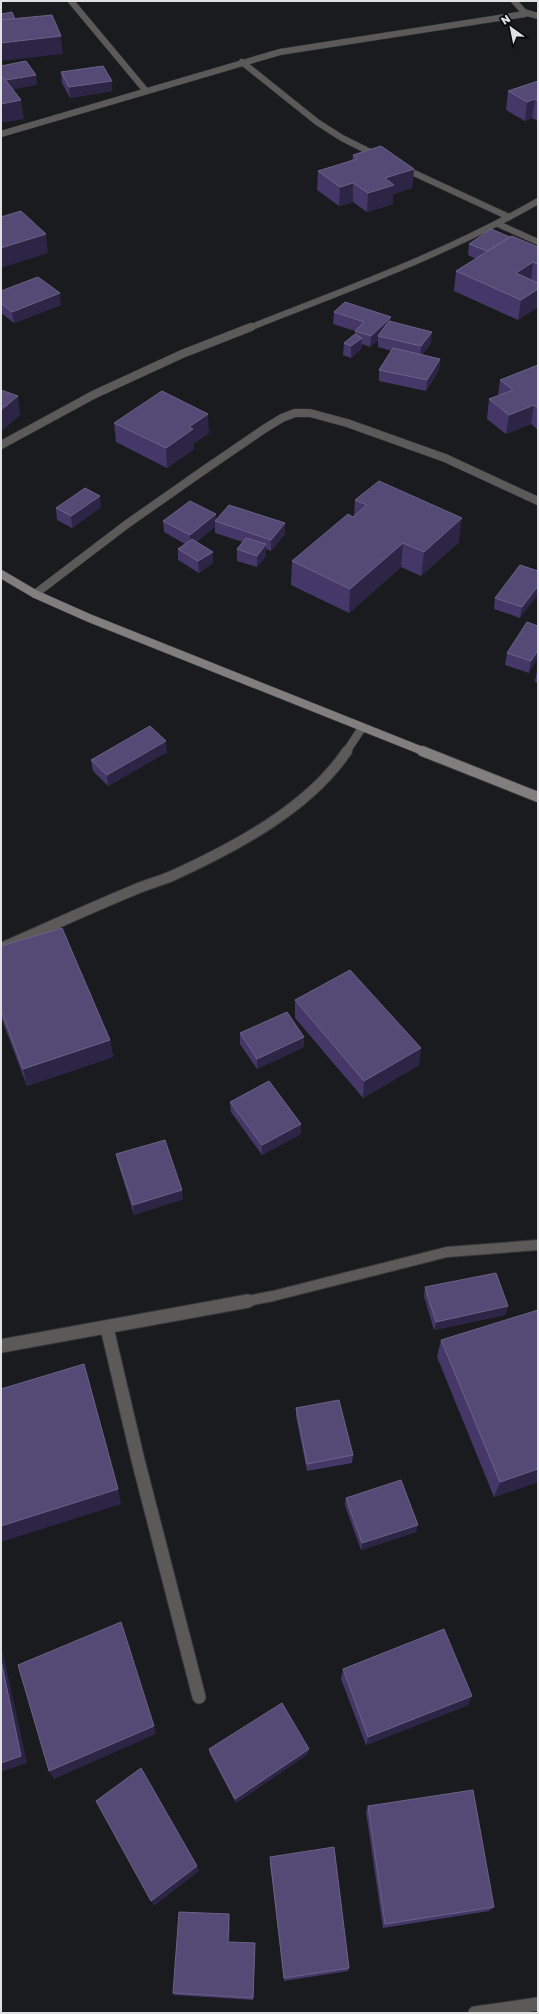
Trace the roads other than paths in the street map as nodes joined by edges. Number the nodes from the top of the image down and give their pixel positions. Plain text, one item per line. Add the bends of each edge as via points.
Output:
1 (71, 1) edge
2 (514, 1) edge
3 (525, 14) junction
4 (538, 16) edge
5 (242, 62) junction
6 (146, 91) junction
7 (1, 134) edge
8 (385, 160) edge
9 (391, 163) edge
10 (538, 201) edge
11 (510, 217) junction
12 (498, 224) junction
13 (538, 242) edge
14 (1, 445) edge
15 (538, 501) edge
16 (1, 574) edge
17 (35, 594) junction
18 (362, 728) junction
19 (538, 797) edge
20 (1, 948) edge
21 (538, 1245) edge
22 (107, 1328) junction
23 (1, 1346) edge
24 (199, 1697) dead end
25 (538, 2004) edge
26 (475, 2013) edge

1 - 6 street
2 - 3 street
3 - 4 street
3 - 5 street via 326,43
5 - 6 street
5 - 8 street via 268,80 309,116 349,142
6 - 7 street
9 - 11 street
10 - 11 street
11 - 12 street
12 - 13 street
12 - 14 street via 369,282 182,354 93,395
15 - 17 street via 445,458 370,431 310,413 295,414 282,418 264,429 207,468 127,524
16 - 17 street
17 - 18 street
18 - 19 street
18 - 20 street via 342,758 317,786 272,822 231,847 174,876 136,889
21 - 22 street via 447,1252 273,1296
22 - 23 street
22 - 24 street
25 - 26 street

